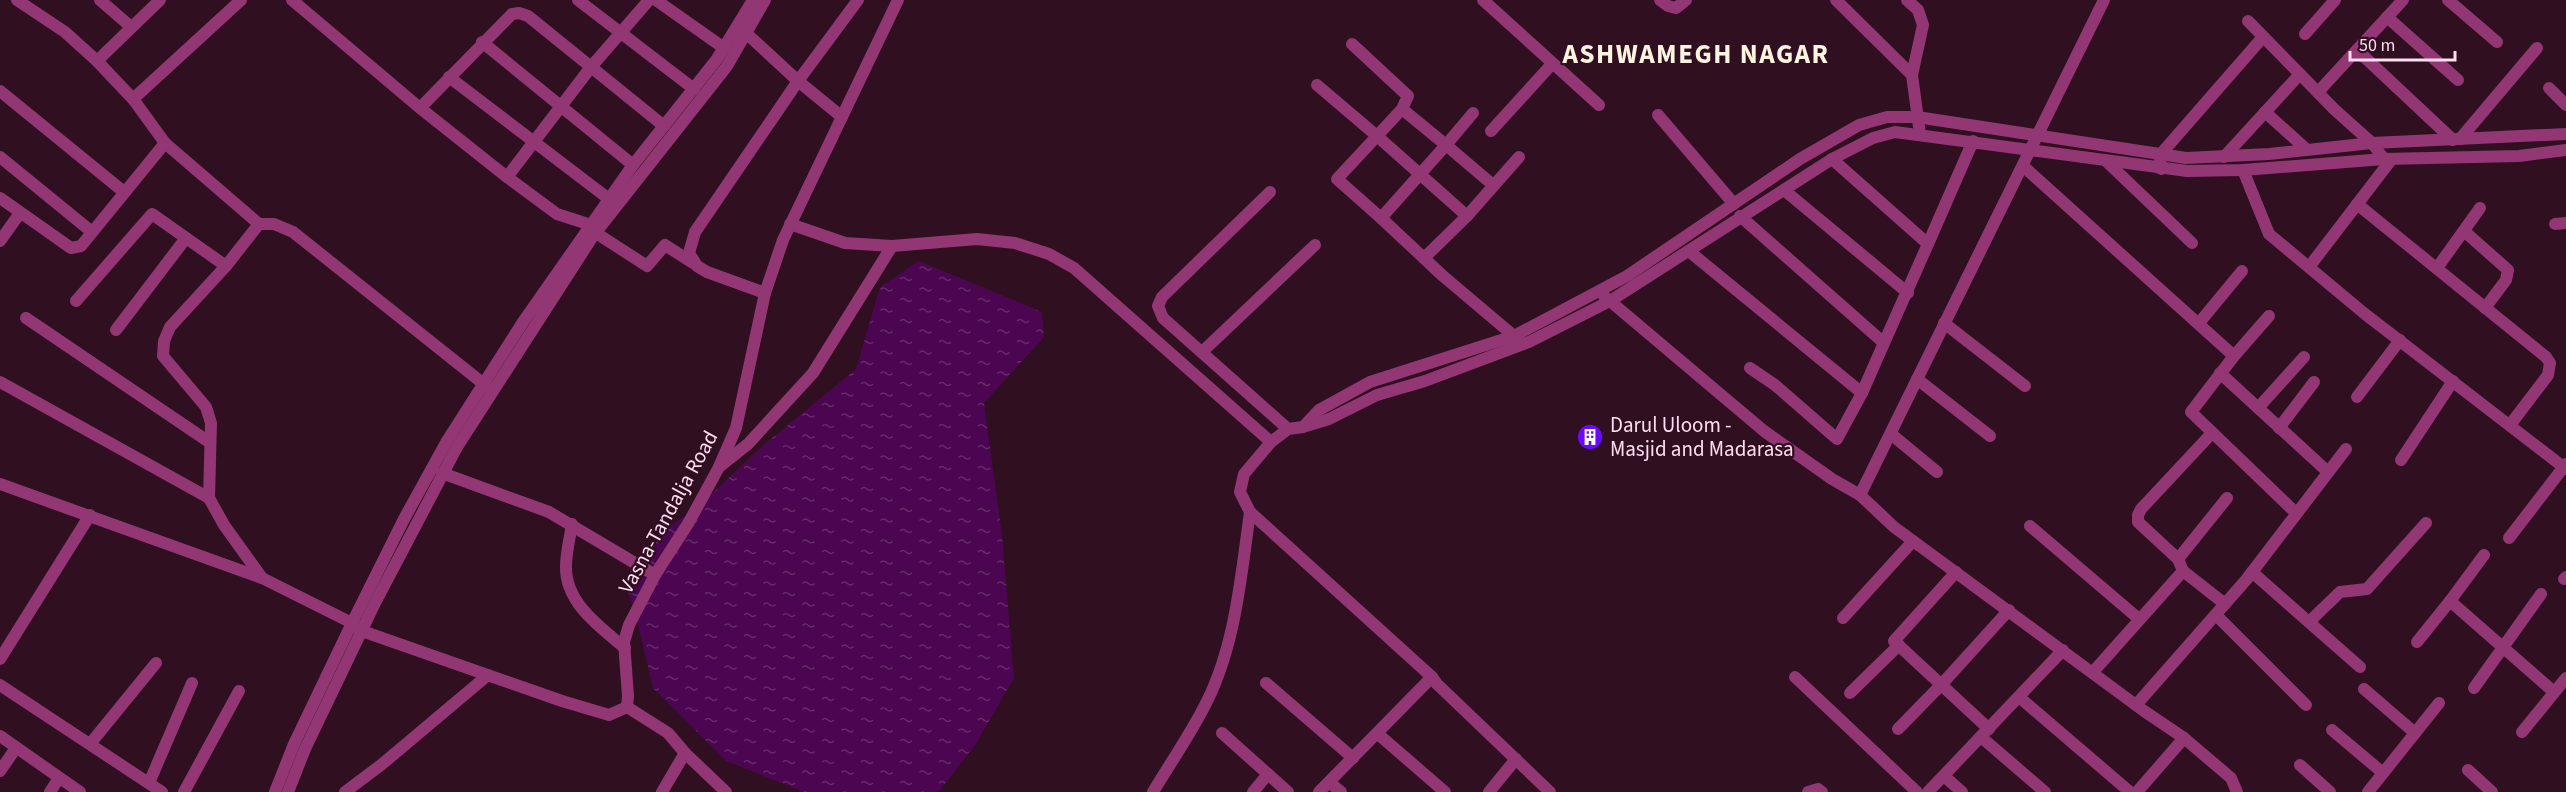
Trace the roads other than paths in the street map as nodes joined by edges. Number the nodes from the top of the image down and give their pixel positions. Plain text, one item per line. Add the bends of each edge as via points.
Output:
1 (17, 0) edge
2 (160, 0) edge
3 (241, 0) edge
4 (292, 0) edge
5 (578, 0) edge
6 (648, 0) edge
7 (656, 0) edge
8 (753, 0) edge
9 (765, 0) edge
10 (858, 0) edge
11 (898, 0) edge
12 (1483, 0) edge
13 (1660, 0) edge
14 (1686, 0) edge
15 (1836, 0) edge
16 (1907, 0) edge
17 (2104, 0) edge
18 (2335, 0) edge
19 (2403, 0) edge
20 (2448, 0) edge
21 (107, 2) edge
22 (2388, 17) junction
23 (748, 18) junction
24 (2248, 21) dead end
25 (131, 27) junction
26 (746, 33) junction
27 (621, 34) junction
28 (2305, 34) dead end
29 (2263, 37) junction
30 (482, 42) junction
31 (2497, 42) dead end
32 (1352, 44) dead end
33 (724, 48) junction
34 (2537, 48) dead end
35 (2357, 50) junction
36 (97, 61) junction
37 (1552, 64) junction
38 (591, 67) junction
39 (2300, 74) junction
40 (1912, 75) junction
41 (449, 77) junction
42 (2458, 80) dead end
43 (798, 81) junction
44 (1317, 85) dead end
45 (2549, 88) dead end
46 (694, 89) junction
47 (0, 91) edge
48 (2318, 93) junction
49 (133, 99) junction
50 (1599, 105) dead end
51 (2566, 105) edge
52 (562, 106) junction
53 (420, 108) junction
54 (1402, 109) junction
55 (2265, 112) junction
56 (1473, 113) dead end
57 (1658, 115) dead end
58 (842, 117) junction
59 (1917, 117) junction
60 (664, 126) junction
61 (1491, 131) dead end
62 (1920, 134) junction
63 (2038, 134) junction
64 (2566, 134) edge
65 (1377, 136) junction
66 (2457, 140) junction
67 (534, 141) junction
68 (1973, 141) junction
69 (165, 143) junction
70 (2372, 143) junction
71 (1446, 145) junction
72 (2306, 149) junction
73 (2032, 150) junction
74 (2566, 150) edge
75 (2160, 155) junction
76 (0, 157) edge
77 (1519, 157) dead end
78 (2224, 157) junction
79 (1832, 159) junction
80 (2388, 159) junction
81 (2106, 161) junction
82 (633, 165) junction
83 (2023, 166) junction
84 (2161, 169) junction
85 (2242, 170) junction
86 (1420, 175) junction
87 (507, 177) junction
88 (1493, 185) junction
89 (1784, 190) junction
90 (124, 192) junction
91 (1270, 192) dead end
92 (0, 198) edge
93 (609, 199) junction
94 (1734, 204) junction
95 (2357, 204) junction
96 (2480, 208) dead end
97 (20, 213) junction
98 (1467, 216) junction
99 (1740, 216) junction
100 (1382, 218) junction
101 (259, 224) junction
102 (790, 224) junction
103 (594, 229) junction
104 (2464, 231) junction
105 (92, 232) junction
106 (186, 238) junction
107 (0, 241) edge
108 (2192, 243) dead end
109 (1928, 244) junction
110 (1315, 245) dead end
111 (892, 246) junction
112 (1690, 252) junction
113 (1424, 258) junction
114 (226, 266) junction
115 (697, 266) junction
116 (2309, 267) junction
117 (2437, 268) junction
118 (2242, 271) dead end
119 (1599, 291) junction
120 (765, 293) junction
121 (1908, 293) junction
122 (1610, 301) junction
123 (76, 302) dead end
124 (2485, 308) junction
125 (2269, 316) dead end
126 (26, 318) dead end
127 (1944, 323) junction
128 (2199, 323) junction
129 (116, 330) dead end
130 (1514, 336) junction
131 (2400, 340) junction
132 (1884, 343) junction
133 (1202, 352) junction
134 (2234, 356) junction
135 (2304, 357) dead end
136 (1750, 368) dead end
137 (2220, 373) junction
138 (1917, 379) junction
139 (2453, 381) junction
140 (0, 382) edge
141 (2314, 382) dead end
142 (2025, 386) dead end
143 (489, 388) junction
144 (1862, 393) junction
145 (2357, 397) dead end
146 (2258, 408) junction
147 (2510, 424) junction
148 (1303, 427) junction
149 (2279, 428) junction
150 (1288, 429) junction
151 (2212, 432) junction
152 (1891, 434) junction
153 (1990, 436) dead end
154 (209, 442) junction
155 (1271, 442) junction
156 (2346, 449) dead end
157 (2401, 460) dead end
158 (719, 467) junction
159 (2565, 467) edge
160 (1937, 472) dead end
161 (2328, 472) junction
162 (442, 473) junction
163 (0, 484) edge
164 (1860, 495) junction
165 (209, 498) junction
166 (2227, 498) dead end
167 (1250, 512) junction
168 (2296, 513) junction
169 (90, 515) junction
170 (2426, 523) dead end
171 (572, 524) junction
172 (2030, 526) dead end
173 (2510, 538) dead end
174 (1913, 541) junction
175 (2484, 555) dead end
176 (2181, 565) junction
177 (1956, 572) junction
178 (2252, 572) junction
179 (655, 574) junction
180 (262, 578) junction
181 (2541, 594) dead end
182 (2450, 601) junction
183 (2225, 604) junction
184 (2009, 610) junction
185 (2216, 615) junction
186 (1843, 618) dead end
187 (2139, 619) junction
188 (2309, 622) junction
189 (357, 627) junction
190 (2416, 642) dead end
191 (1899, 645) junction
192 (625, 648) junction
193 (2503, 648) junction
194 (2063, 650) junction
195 (0, 659) edge
196 (156, 663) dead end
197 (2360, 667) dead end
198 (2093, 672) junction
199 (488, 675) junction
200 (1432, 677) junction
201 (1795, 677) dead end
202 (2566, 678) edge
203 (192, 683) dead end
204 (1266, 683) dead end
205 (0, 684) edge
206 (1941, 685) junction
207 (2474, 688) dead end
208 (2364, 689) dead end
209 (239, 691) dead end
210 (2554, 692) junction
211 (1851, 693) dead end
212 (2019, 697) junction
213 (2439, 703) dead end
214 (2136, 705) junction
215 (2306, 705) dead end
216 (627, 707) junction
217 (1898, 729) dead end
218 (2332, 730) dead end
219 (2522, 732) dead end
220 (1222, 733) dead end
221 (1985, 733) junction
222 (2415, 733) junction
223 (1378, 734) junction
224 (0, 736) edge
225 (2184, 738) junction
226 (90, 744) junction
227 (16, 748) junction
228 (685, 753) junction
229 (1353, 758) junction
230 (1516, 759) junction
231 (2300, 765) dead end
232 (2468, 770) dead end
233 (0, 771) edge
234 (1268, 774) junction
235 (2383, 774) junction
236 (1944, 776) junction
237 (59, 778) junction
238 (149, 783) junction
239 (1330, 783) junction
240 (50, 792) edge
241 (80, 792) edge
242 (162, 792) edge
243 (184, 792) edge
244 (275, 792) edge
245 (288, 792) edge
246 (345, 792) edge
247 (662, 792) edge
248 (726, 792) edge
249 (1153, 792) edge
250 (1253, 792) edge
251 (1288, 792) edge
252 (1319, 792) edge
253 (1341, 792) edge
254 (1445, 792) edge
255 (1489, 792) edge
256 (1550, 792) edge
257 (1808, 792) edge
258 (1822, 792) edge
259 (1917, 792) edge
260 (1928, 792) edge
261 (1962, 792) edge
262 (2045, 792) edge
263 (2130, 792) edge
264 (2137, 792) edge
265 (2237, 792) edge
266 (2330, 792) edge
267 (2368, 792) edge
268 (2492, 792) edge

1 - 36 street via 65,32
2 - 25 street
3 - 49 street
4 - 53 street
5 - 27 street
6 - 27 street
7 - 33 street
8 - 23 street
9 - 23 street
10 - 43 street
11 - 58 street, Vasna-Tandalja Road
12 - 37 street
13 - 14 street via 1672,8
15 - 40 street
16 - 40 street via 1918,10 1923,26
17 - 63 street
18 - 28 street
19 - 22 street
20 - 31 street
21 - 25 street
22 - 35 street
22 - 42 street
23 - 26 street
23 - 33 street
24 - 29 street
25 - 36 street
26 - 43 street
26 - 103 street via 727,66
27 - 38 street
27 - 46 street
29 - 39 street
29 - 75 street
30 - 38 street via 512,14 519,13
30 - 41 street
30 - 52 street
32 - 54 street via 1408,96
33 - 46 street
34 - 66 street
35 - 48 street
35 - 66 street
36 - 49 street
37 - 50 street
37 - 61 street
38 - 52 street
38 - 60 street
39 - 48 street
39 - 55 street
40 - 59 street
41 - 53 street
41 - 67 street
43 - 58 street
43 - 115 street via 695,232 689,253
44 - 65 street
45 - 51 street
46 - 60 street
47 - 90 street
48 - 70 street
49 - 69 street
52 - 67 street
52 - 82 street
53 - 87 street
54 - 65 street
54 - 71 street
55 - 72 street
55 - 78 street
56 - 71 street
57 - 94 street
58 - 102 street, Vasna-Tandalja Road
59 - 62 street
59 - 63 street
59 - 94 street via 1887,117 1859,125
60 - 82 street
62 - 68 street
62 - 79 street via 1895,132 1873,138
63 - 73 street
63 - 75 street
64 - 66 street
65 - 86 street
65 - 100 street via 1337,179
66 - 70 street
67 - 87 street
67 - 93 street
68 - 73 street
68 - 109 street
69 - 90 street
69 - 101 street
70 - 72 street
70 - 80 street
71 - 86 street
71 - 88 street
72 - 78 street
73 - 81 street
73 - 83 street
74 - 80 street via 2519,156
75 - 78 street
75 - 84 street
76 - 105 street
77 - 88 street
79 - 89 street
79 - 109 street
80 - 85 street
80 - 95 street
81 - 84 street
81 - 108 street
82 - 93 street
83 - 127 street
83 - 128 street
84 - 85 street
85 - 116 street via 2269,234
86 - 98 street
86 - 100 street
87 - 103 street via 557,214
88 - 98 street
89 - 99 street
89 - 121 street
90 - 105 street
91 - 133 street via 1162,297 1158,306 1163,318
92 - 97 street
93 - 103 street
94 - 119 street
95 - 116 street
95 - 117 street
96 - 104 street
97 - 105 street via 71,248 81,246
97 - 107 street
98 - 113 street
99 - 112 street
99 - 132 street
100 - 113 street
101 - 114 street
101 - 143 street via 274,224 293,232
102 - 111 street via 845,243
102 - 120 street, Vasna-Tandalja Road
103 - 115 street via 647,266 665,245
103 - 143 street via 523,322
104 - 117 street
104 - 124 street via 2508,270 2506,280
106 - 114 street
106 - 123 street via 152,214
106 - 129 street
109 - 121 street
110 - 133 street
111 - 155 street via 977,239 1015,243 1049,254 1074,268
111 - 158 street via 813,373 748,444
112 - 122 street
112 - 144 street
113 - 130 street
114 - 154 street via 170,327 164,341 164,356 206,406 211,423
115 - 120 street
116 - 131 street
117 - 124 street
118 - 128 street
119 - 122 street
119 - 130 street
120 - 158 street, Vasna-Tandalja Road via 736,428
121 - 132 street
122 - 148 street via 1529,342 1377,395
122 - 164 street via 1764,431
124 - 147 street via 2550,363 2548,375
125 - 134 street
126 - 154 street
127 - 138 street
127 - 142 street
128 - 134 street
130 - 148 street via 1377,379 1319,410
131 - 139 street
131 - 145 street
132 - 144 street
133 - 150 street
134 - 137 street
135 - 146 street
136 - 144 street via 1837,439
137 - 146 street
137 - 151 street via 2191,412
138 - 152 street
138 - 153 street
139 - 147 street
139 - 157 street
140 - 165 street
141 - 149 street
143 - 162 street
143 - 189 street via 447,441
146 - 149 street
147 - 159 street
148 - 150 street
149 - 161 street
150 - 155 street
151 - 168 street
151 - 176 street via 2138,515 2141,526
152 - 160 street
152 - 164 street
154 - 165 street
155 - 167 street via 1244,474 1240,492
156 - 161 street
158 - 179 street, Vasna-Tandalja Road
159 - 173 street
161 - 168 street
162 - 171 street
162 - 189 street
163 - 169 street
164 - 174 street
165 - 180 street
166 - 176 street
167 - 200 street
167 - 249 street via 1236,609 1220,667 1204,708
168 - 178 street
169 - 180 street
169 - 195 street
170 - 188 street via 2367,589 2340,592
171 - 179 street
171 - 192 street via 566,568 571,588 584,613
172 - 187 street
174 - 177 street
174 - 186 street
175 - 182 street
176 - 183 street
176 - 187 street
177 - 184 street
177 - 191 street via 1894,640
178 - 183 street
178 - 188 street
179 - 192 street, Vasna-Tandalja Road via 629,625
180 - 189 street
181 - 193 street
182 - 190 street
182 - 193 street
183 - 185 street
184 - 194 street
184 - 206 street
185 - 214 street
185 - 215 street
187 - 198 street
188 - 197 street
189 - 199 street
189 - 244 street via 294,744
189 - 245 street
191 - 206 street
191 - 211 street
192 - 216 street, Vasna-Tandalja Road
193 - 207 street
193 - 210 street
194 - 198 street
194 - 212 street
196 - 226 street
198 - 214 street
199 - 216 street via 609,715
199 - 246 street
200 - 223 street
200 - 230 street
201 - 259 street
202 - 210 street
203 - 238 street
204 - 229 street
205 - 226 street
206 - 217 street
206 - 221 street
208 - 222 street
209 - 243 street
210 - 219 street
212 - 221 street
212 - 263 street
213 - 222 street
214 - 225 street
216 - 228 street via 669,733
218 - 235 street
220 - 234 street
221 - 236 street
221 - 262 street
222 - 235 street
223 - 229 street
223 - 254 street
224 - 227 street
225 - 264 street
225 - 265 street via 2231,778
226 - 238 street
227 - 233 street
227 - 237 street
228 - 247 street
228 - 248 street
229 - 239 street
230 - 255 street
230 - 256 street
231 - 266 street
232 - 268 street
234 - 250 street
234 - 251 street
235 - 267 street
236 - 260 street
236 - 261 street
237 - 240 street
237 - 241 street
238 - 242 street
239 - 252 street
239 - 253 street
257 - 258 street

